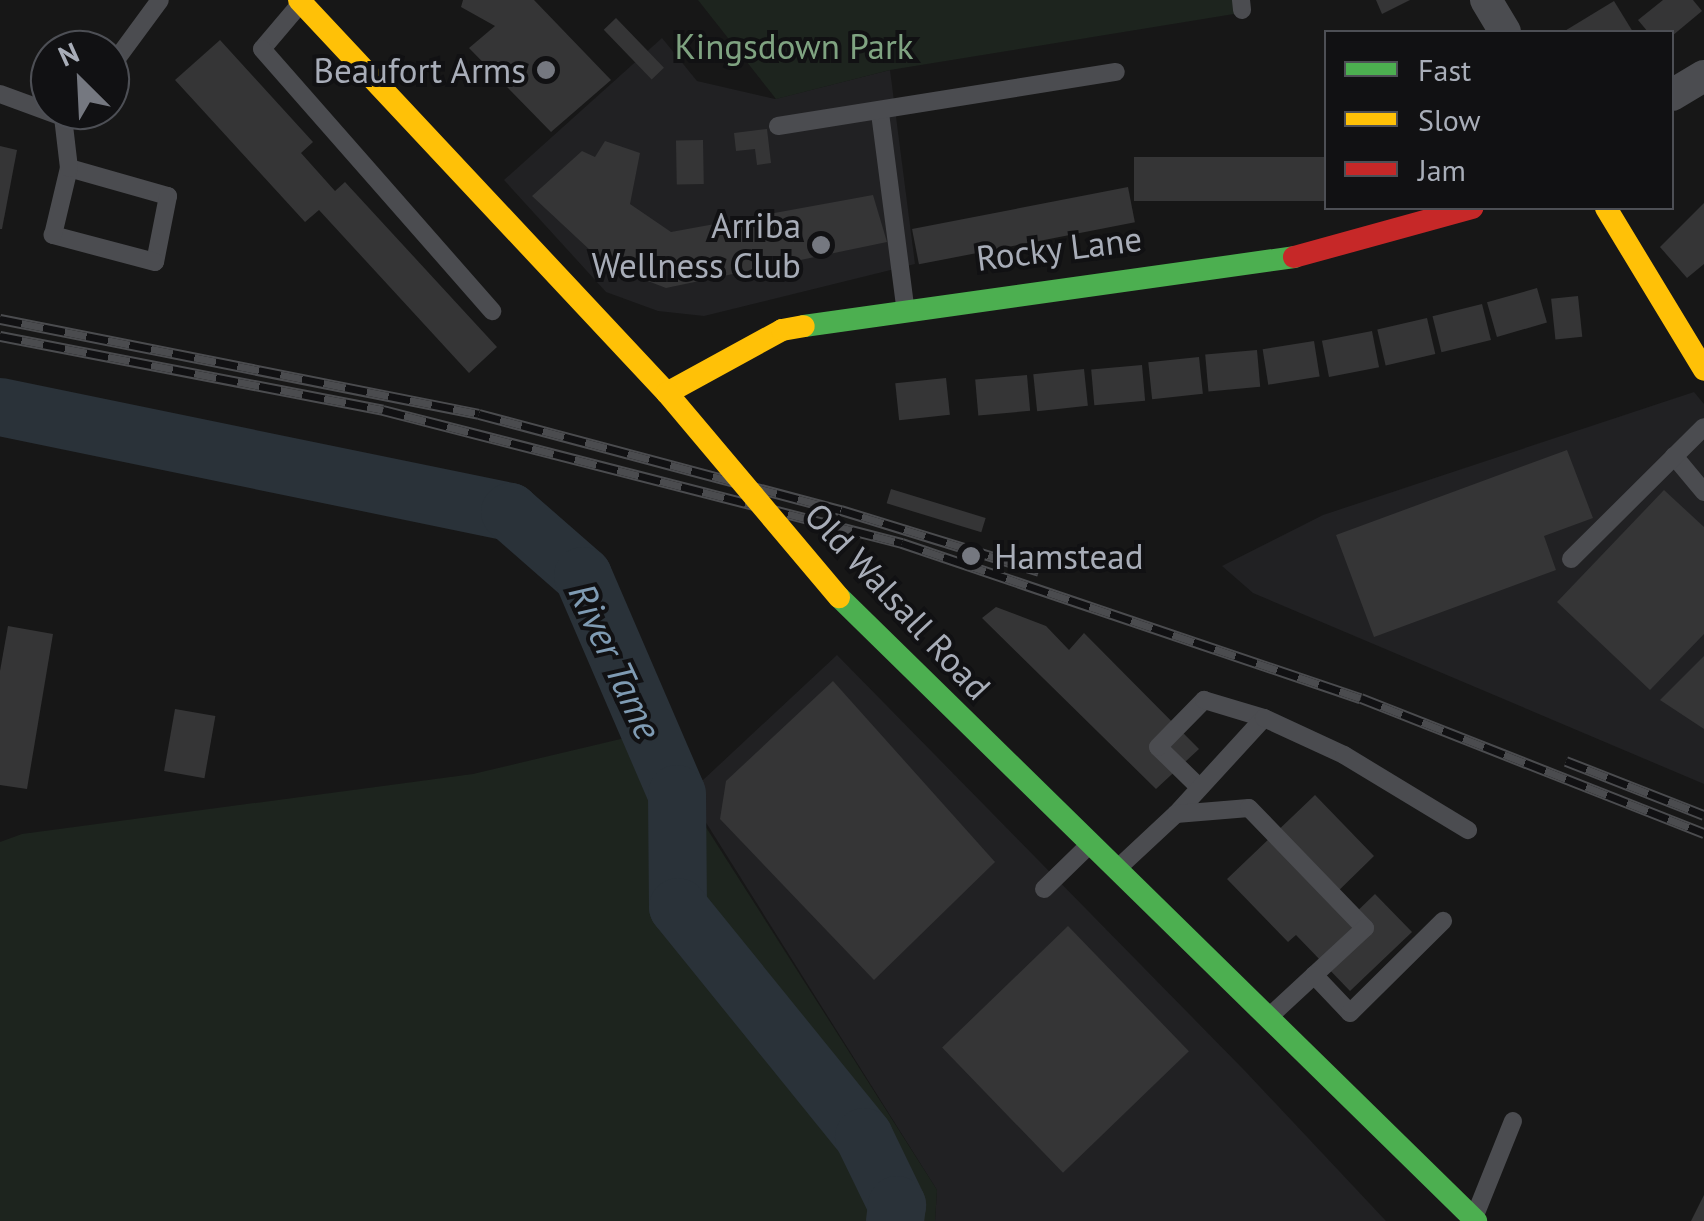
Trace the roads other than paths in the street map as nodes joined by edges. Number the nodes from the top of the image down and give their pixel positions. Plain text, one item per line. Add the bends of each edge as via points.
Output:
1 (160, 0) edge
2 (1486, 0) edge
3 (300, 1) edge
4 (1504, 30) edge
5 (130, 41) edge
6 (1116, 72) dead end
7 (1704, 76) edge
8 (0, 94) edge
9 (1674, 94) edge
10 (30, 103) edge
11 (880, 112) junction
12 (778, 126) dead end
13 (67, 130) edge
14 (69, 168) junction
15 (1465, 210) edge
16 (1607, 210) edge
17 (905, 307) junction
18 (492, 311) dead end
19 (1704, 370) edge
20 (667, 393) junction
21 (1704, 427) edge
22 (1674, 456) junction
23 (1704, 492) edge
24 (1571, 560) dead end
25 (1264, 718) junction
26 (1198, 787) junction
27 (1176, 814) junction
28 (1468, 830) dead end
29 (1088, 846) junction
30 (1114, 871) junction
31 (1044, 889) dead end
32 (1444, 921) dead end
33 (1314, 975) junction
34 (1266, 1020) junction
35 (1513, 1121) dead end
36 (1475, 1220) edge

1 - 5 lane
2 - 4 street
3 - 18 lane via 262,48
3 - 20 main road, Old Walsall Road
6 - 11 lane
7 - 9 street
8 - 10 lane
11 - 12 lane
11 - 17 lane
13 - 14 lane
14 - 14 lane via 53,235 156,262 168,196
15 - 17 main road, Rocky Lane via 1288,258
16 - 19 main road
17 - 20 main road, Rocky Lane via 782,330
20 - 29 main road, Old Walsall Road, bridge via 839,598
21 - 22 lane
22 - 23 lane
22 - 24 lane
25 - 26 lane
25 - 26 lane via 1204,700 1158,747
25 - 28 lane via 1344,755
26 - 27 lane
27 - 30 lane
27 - 33 lane via 1249,808 1365,928
29 - 30 main road, Old Walsall Road
29 - 31 lane
30 - 34 main road, Old Walsall Road
32 - 33 lane via 1350,1014
33 - 34 lane
34 - 36 main road, Old Walsall Road
35 - 36 lane

